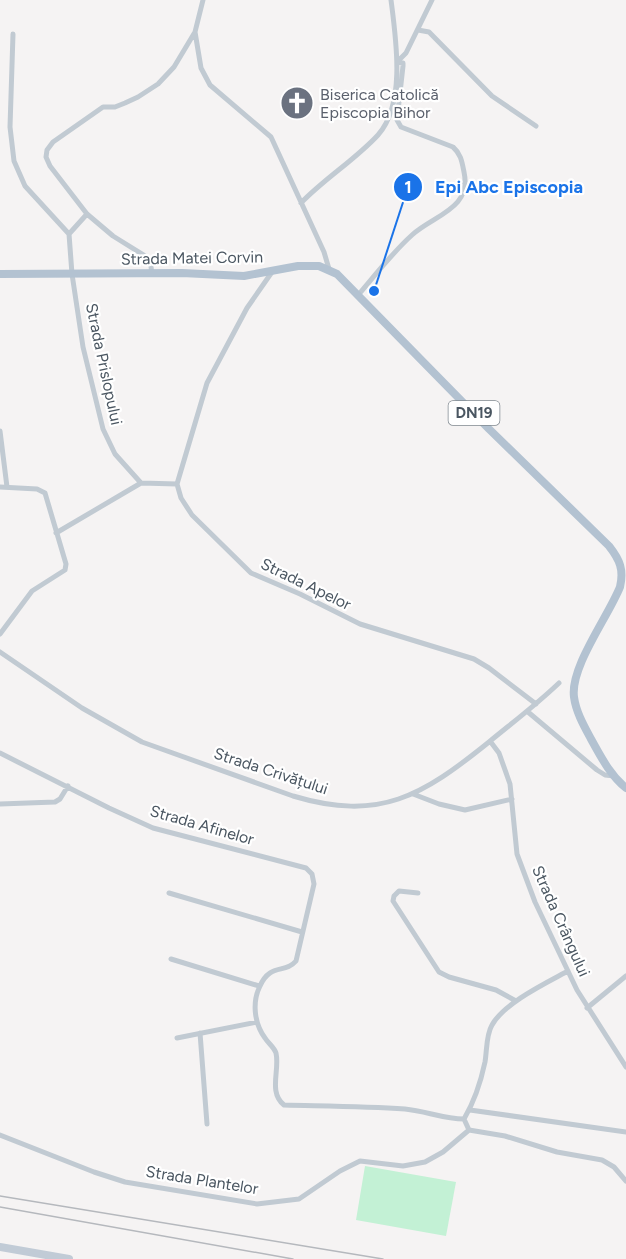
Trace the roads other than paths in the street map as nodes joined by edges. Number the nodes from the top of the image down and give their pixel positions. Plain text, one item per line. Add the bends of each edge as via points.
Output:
1 (203, 0) edge
2 (391, 0) edge
3 (432, 0) edge
4 (418, 30) junction
5 (195, 32) junction
6 (13, 34) dead end
7 (397, 62) junction
8 (536, 126) dead end
9 (301, 203) junction
10 (87, 214) junction
11 (69, 234) junction
12 (329, 269) junction
13 (272, 272) junction
14 (0, 274) edge
15 (72, 274) junction
16 (152, 274) junction
17 (359, 294) junction
18 (0, 431) edge
19 (141, 483) junction
20 (177, 484) junction
21 (0, 487) edge
22 (7, 487) junction
23 (56, 533) junction
24 (624, 568) edge
25 (0, 634) edge
26 (0, 652) edge
27 (559, 683) dead end
28 (536, 704) junction
29 (528, 712) junction
30 (490, 741) junction
31 (0, 753) edge
32 (614, 776) junction
33 (68, 786) junction
34 (626, 788) edge
35 (413, 794) junction
36 (512, 799) junction
37 (0, 804) edge
38 (169, 893) dead end
39 (418, 893) dead end
40 (302, 932) junction
41 (171, 959) dead end
42 (568, 971) junction
43 (626, 976) edge
44 (259, 986) junction
45 (516, 1001) junction
46 (587, 1008) junction
47 (257, 1022) junction
48 (200, 1033) junction
49 (177, 1038) dead end
50 (626, 1067) edge
51 (470, 1110) junction
52 (464, 1119) junction
53 (207, 1124) dead end
54 (469, 1130) junction
55 (626, 1132) edge
56 (0, 1135) edge
57 (626, 1181) edge
58 (0, 1247) edge
59 (69, 1259) edge

1 - 5 street
2 - 7 street
3 - 4 street
4 - 7 street
4 - 8 street via 429,32 492,96
5 - 9 street via 201,68 210,85 271,137
5 - 10 street via 174,68 159,84 125,103 103,107 47,150 50,166
6 - 11 street via 10,127 14,160 25,186
7 - 9 street via 393,110 387,123 367,146
7 - 17 street via 403,66 399,124 458,151 465,193 443,215 413,234
9 - 12 street
10 - 11 street
10 - 16 street via 150,259
11 - 15 street, Strada Prislopului
12 - 13 main road, Strada Matei Corvin via 298,266
12 - 17 main road, DN19
13 - 16 main road, Strada Matei Corvin via 244,276
13 - 20 street via 247,308 207,383
14 - 15 main road, Strada Matei Corvin
15 - 16 main road, Strada Matei Corvin
15 - 19 street, Strada Prislopului via 83,347 103,429 115,454
17 - 24 main road, DN19 via 609,546
18 - 22 street
19 - 20 street
19 - 23 street
20 - 28 street, Strada Apelor via 192,515 251,573 360,624 474,659
21 - 22 street
22 - 23 street via 42,490
23 - 25 street via 66,559 65,570 32,591
24 - 32 main road, DN19 via 615,599 573,685 582,723
26 - 35 street, Strada Crivățului via 82,708 142,742 293,796 334,806 366,807
27 - 28 street, Strada Crivățului
28 - 29 street, Strada Crivățului
29 - 30 street, Strada Crivățului
29 - 32 street via 597,770
30 - 35 street, Strada Crivățului via 458,768
30 - 36 street, Strada Crângului via 506,769
31 - 33 street, Strada Afinelor
32 - 34 main road, DN19
33 - 37 street via 55,802
33 - 40 street, Strada Afinelor via 153,828 306,868 314,884
35 - 36 street via 465,810
36 - 42 street, Strada Crângului via 521,867
38 - 40 street
39 - 45 street via 399,891 393,901 439,972 496,990
40 - 44 street, Strada Afinelor via 296,961 287,968 275,969
41 - 44 street
42 - 45 street
42 - 46 street, Strada Crângului
43 - 46 street
44 - 47 street
45 - 51 street via 490,1027
46 - 50 street, Strada Crângului
47 - 48 street
47 - 52 street via 275,1051 276,1095 284,1105 406,1109
48 - 49 street
48 - 53 street
51 - 52 street
51 - 55 street
52 - 54 street
54 - 56 street, Strada Plantelor via 425,1162 403,1166 360,1161 299,1199 257,1204 125,1182
54 - 57 street via 602,1160
58 - 59 street

